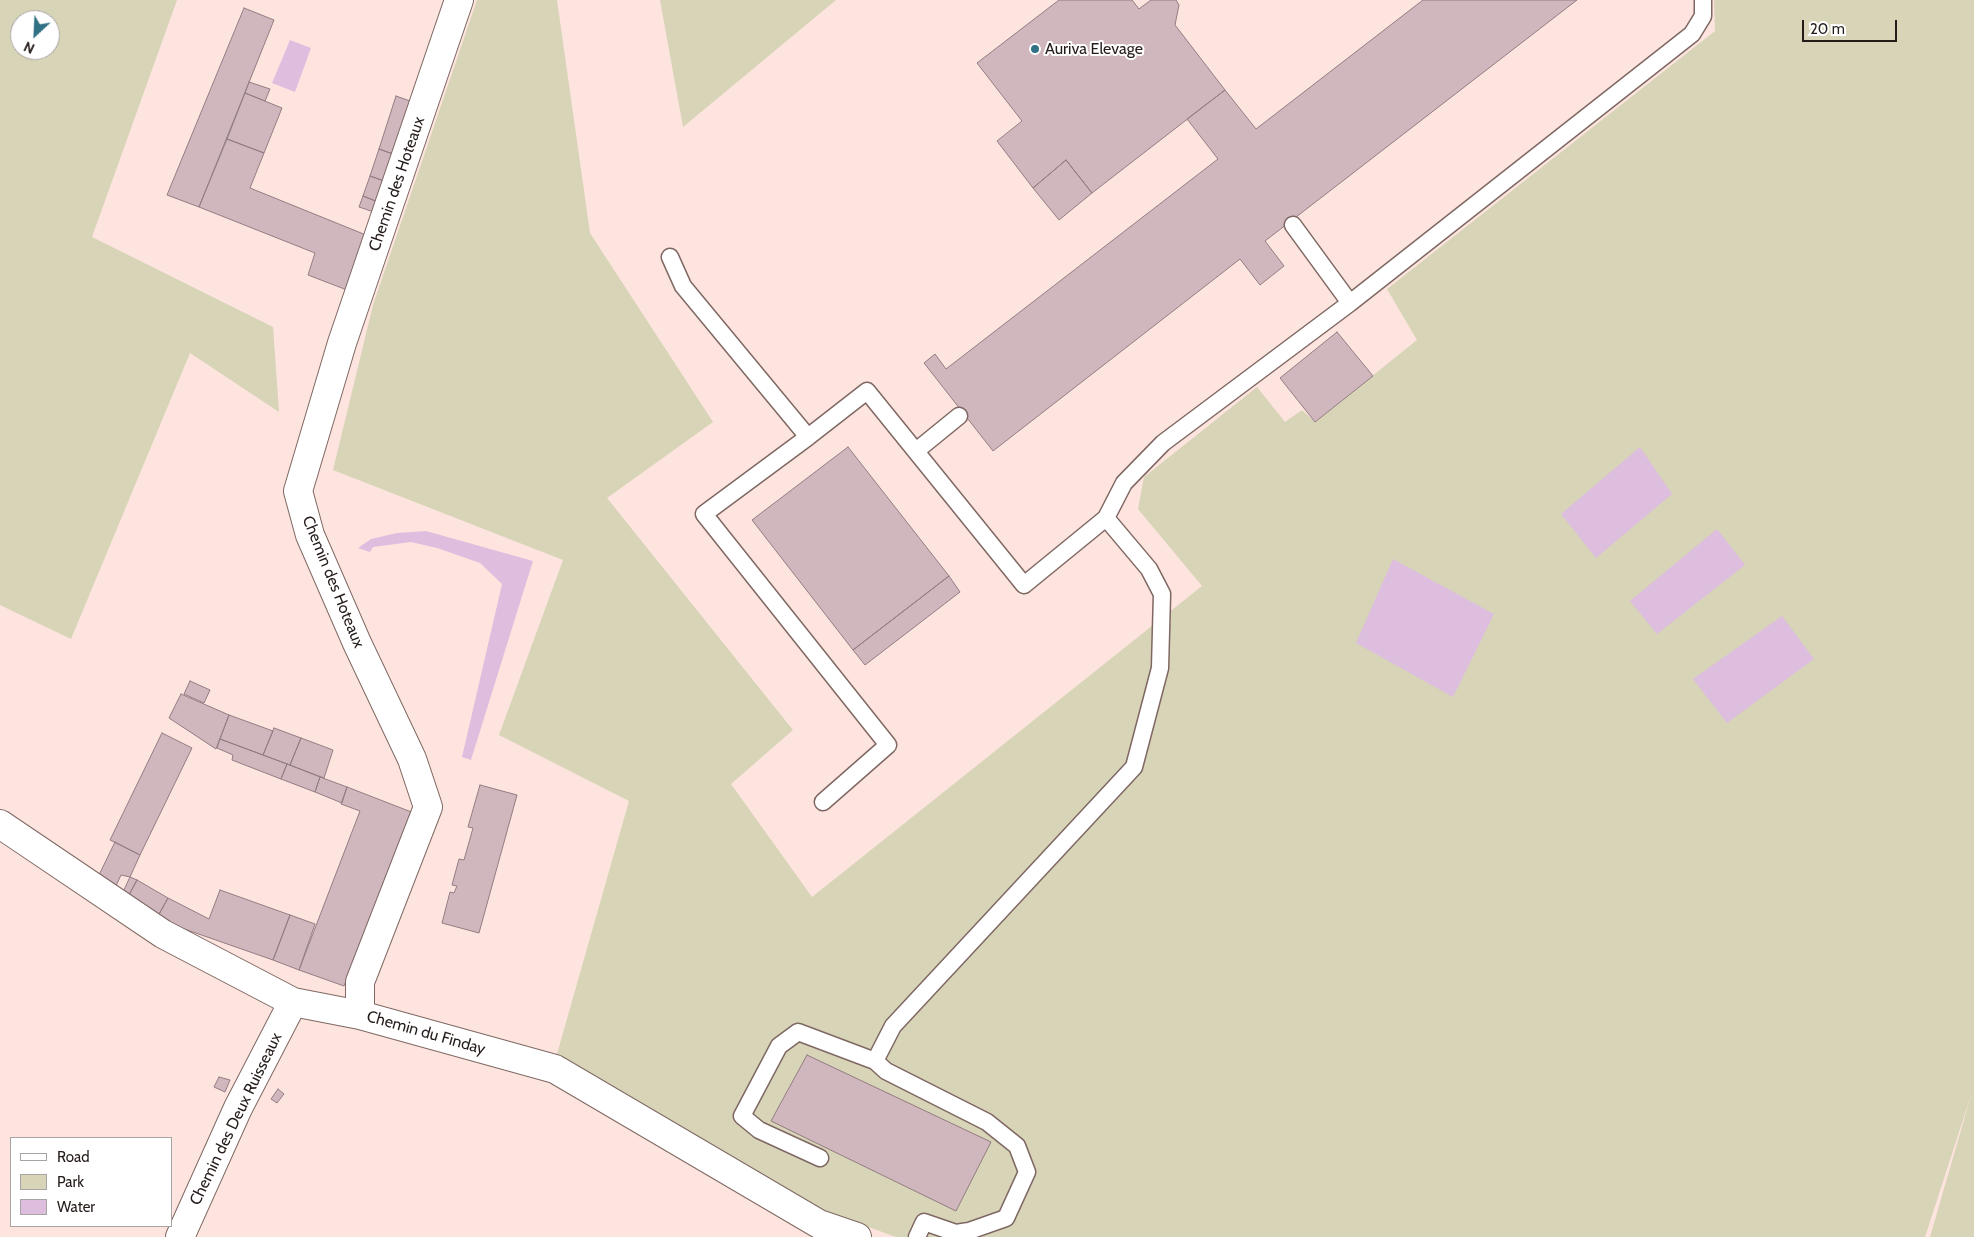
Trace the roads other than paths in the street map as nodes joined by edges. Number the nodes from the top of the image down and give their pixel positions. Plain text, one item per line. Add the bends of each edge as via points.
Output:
1 (459, 0) edge
2 (1703, 0) edge
3 (1293, 225) dead end
4 (670, 257) dead end
5 (1350, 303) junction
6 (960, 416) dead end
7 (808, 438) junction
8 (916, 451) junction
9 (1106, 518) junction
10 (823, 802) dead end
11 (0, 824) edge
12 (292, 1002) junction
13 (360, 1014) junction
14 (876, 1061) junction
15 (820, 1158) dead end
16 (180, 1237) edge
17 (857, 1237) edge
18 (917, 1237) edge

1 - 13 street, Chemin des Hoteaux via 342,342 298,491 310,535 412,759 428,807 360,982
2 - 5 lane via 1703,16 1692,34
3 - 5 lane
4 - 7 lane via 683,286
5 - 9 lane via 1163,443 1124,482
6 - 8 lane
7 - 8 lane via 867,391
7 - 10 lane via 704,514 888,745
8 - 9 lane via 1024,585
9 - 14 lane via 1149,568 1162,594 1160,668 1134,767 893,1026
11 - 12 street, Chemin du Finday via 163,934
12 - 13 street, Chemin du Finday
12 - 16 street, Chemin des Deux Ruisseaux via 238,1108
13 - 17 street, Chemin du Finday via 555,1069 819,1224
14 - 15 lane via 798,1032 779,1046 742,1116 759,1130
14 - 18 lane via 886,1071 987,1122 1017,1146 1027,1172 1006,1218 956,1233 924,1222

